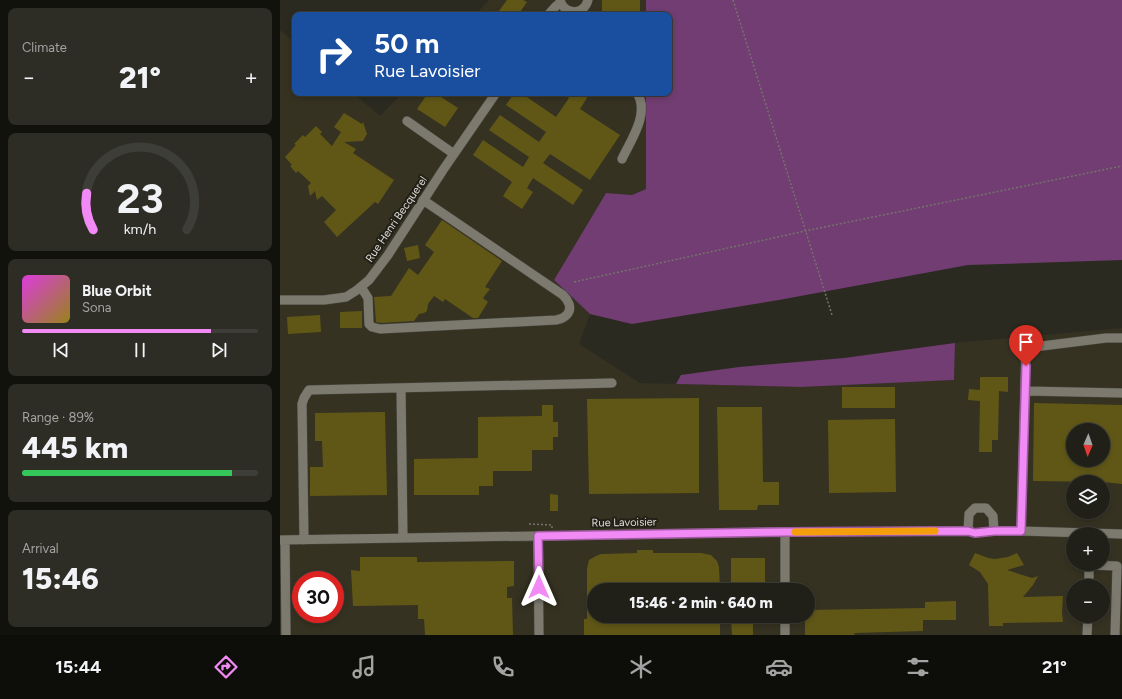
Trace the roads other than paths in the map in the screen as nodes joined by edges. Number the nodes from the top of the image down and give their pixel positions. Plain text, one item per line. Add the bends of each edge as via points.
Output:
1 (588, 0) edge
2 (560, 2) edge
3 (551, 12) edge
4 (494, 96) edge
5 (639, 96) edge
6 (407, 121) dead end
7 (454, 154) junction
8 (622, 159) dead end
9 (423, 200) junction
10 (361, 287) junction
11 (280, 300) edge
12 (1122, 338) edge
13 (612, 383) dead end
14 (401, 388) junction
15 (1026, 391) junction
16 (1122, 393) edge
17 (968, 531) junction
18 (994, 531) junction
19 (1021, 531) junction
20 (785, 532) junction
21 (1066, 532) edge
22 (1110, 534) edge
23 (1122, 534) edge
24 (538, 536) junction
25 (403, 538) junction
26 (283, 540) edge
27 (304, 540) junction
28 (1110, 566) edge
29 (785, 583) edge
30 (785, 623) edge
31 (1088, 623) edge
32 (286, 635) edge
33 (539, 635) edge
34 (785, 635) edge
35 (1087, 635) edge
36 (1116, 635) edge

1 - 2 street via 585,7 577,12 567,10
2 - 3 street
4 - 7 street, Rue Henri Becquerel
5 - 8 street via 642,109 640,121
6 - 7 street
7 - 9 street, Rue Henri Becquerel
9 - 10 street, Rue Henri Becquerel via 388,255
9 - 10 street via 563,295 569,303 566,316 556,320 380,329 369,324 368,298
10 - 11 street, Rue Henri Becquerel via 346,297
12 - 15 street via 1026,348
13 - 14 street
14 - 25 street
14 - 27 street via 309,390 302,404
15 - 16 street
15 - 19 street
17 - 18 street, Rue Lavoisier
17 - 18 street via 969,514 975,508 986,508 993,516
17 - 20 street, Rue Lavoisier
18 - 19 street, Rue Lavoisier
19 - 21 street, Rue Lavoisier
20 - 24 street, Rue Lavoisier
20 - 29 street
22 - 23 street, Rue Lavoisier
24 - 25 street, Rue Lavoisier
24 - 33 street
25 - 27 street, Rue Lavoisier
26 - 27 street, Rue Lavoisier
26 - 32 street
28 - 36 street via 1117,566
30 - 34 street
31 - 35 street

